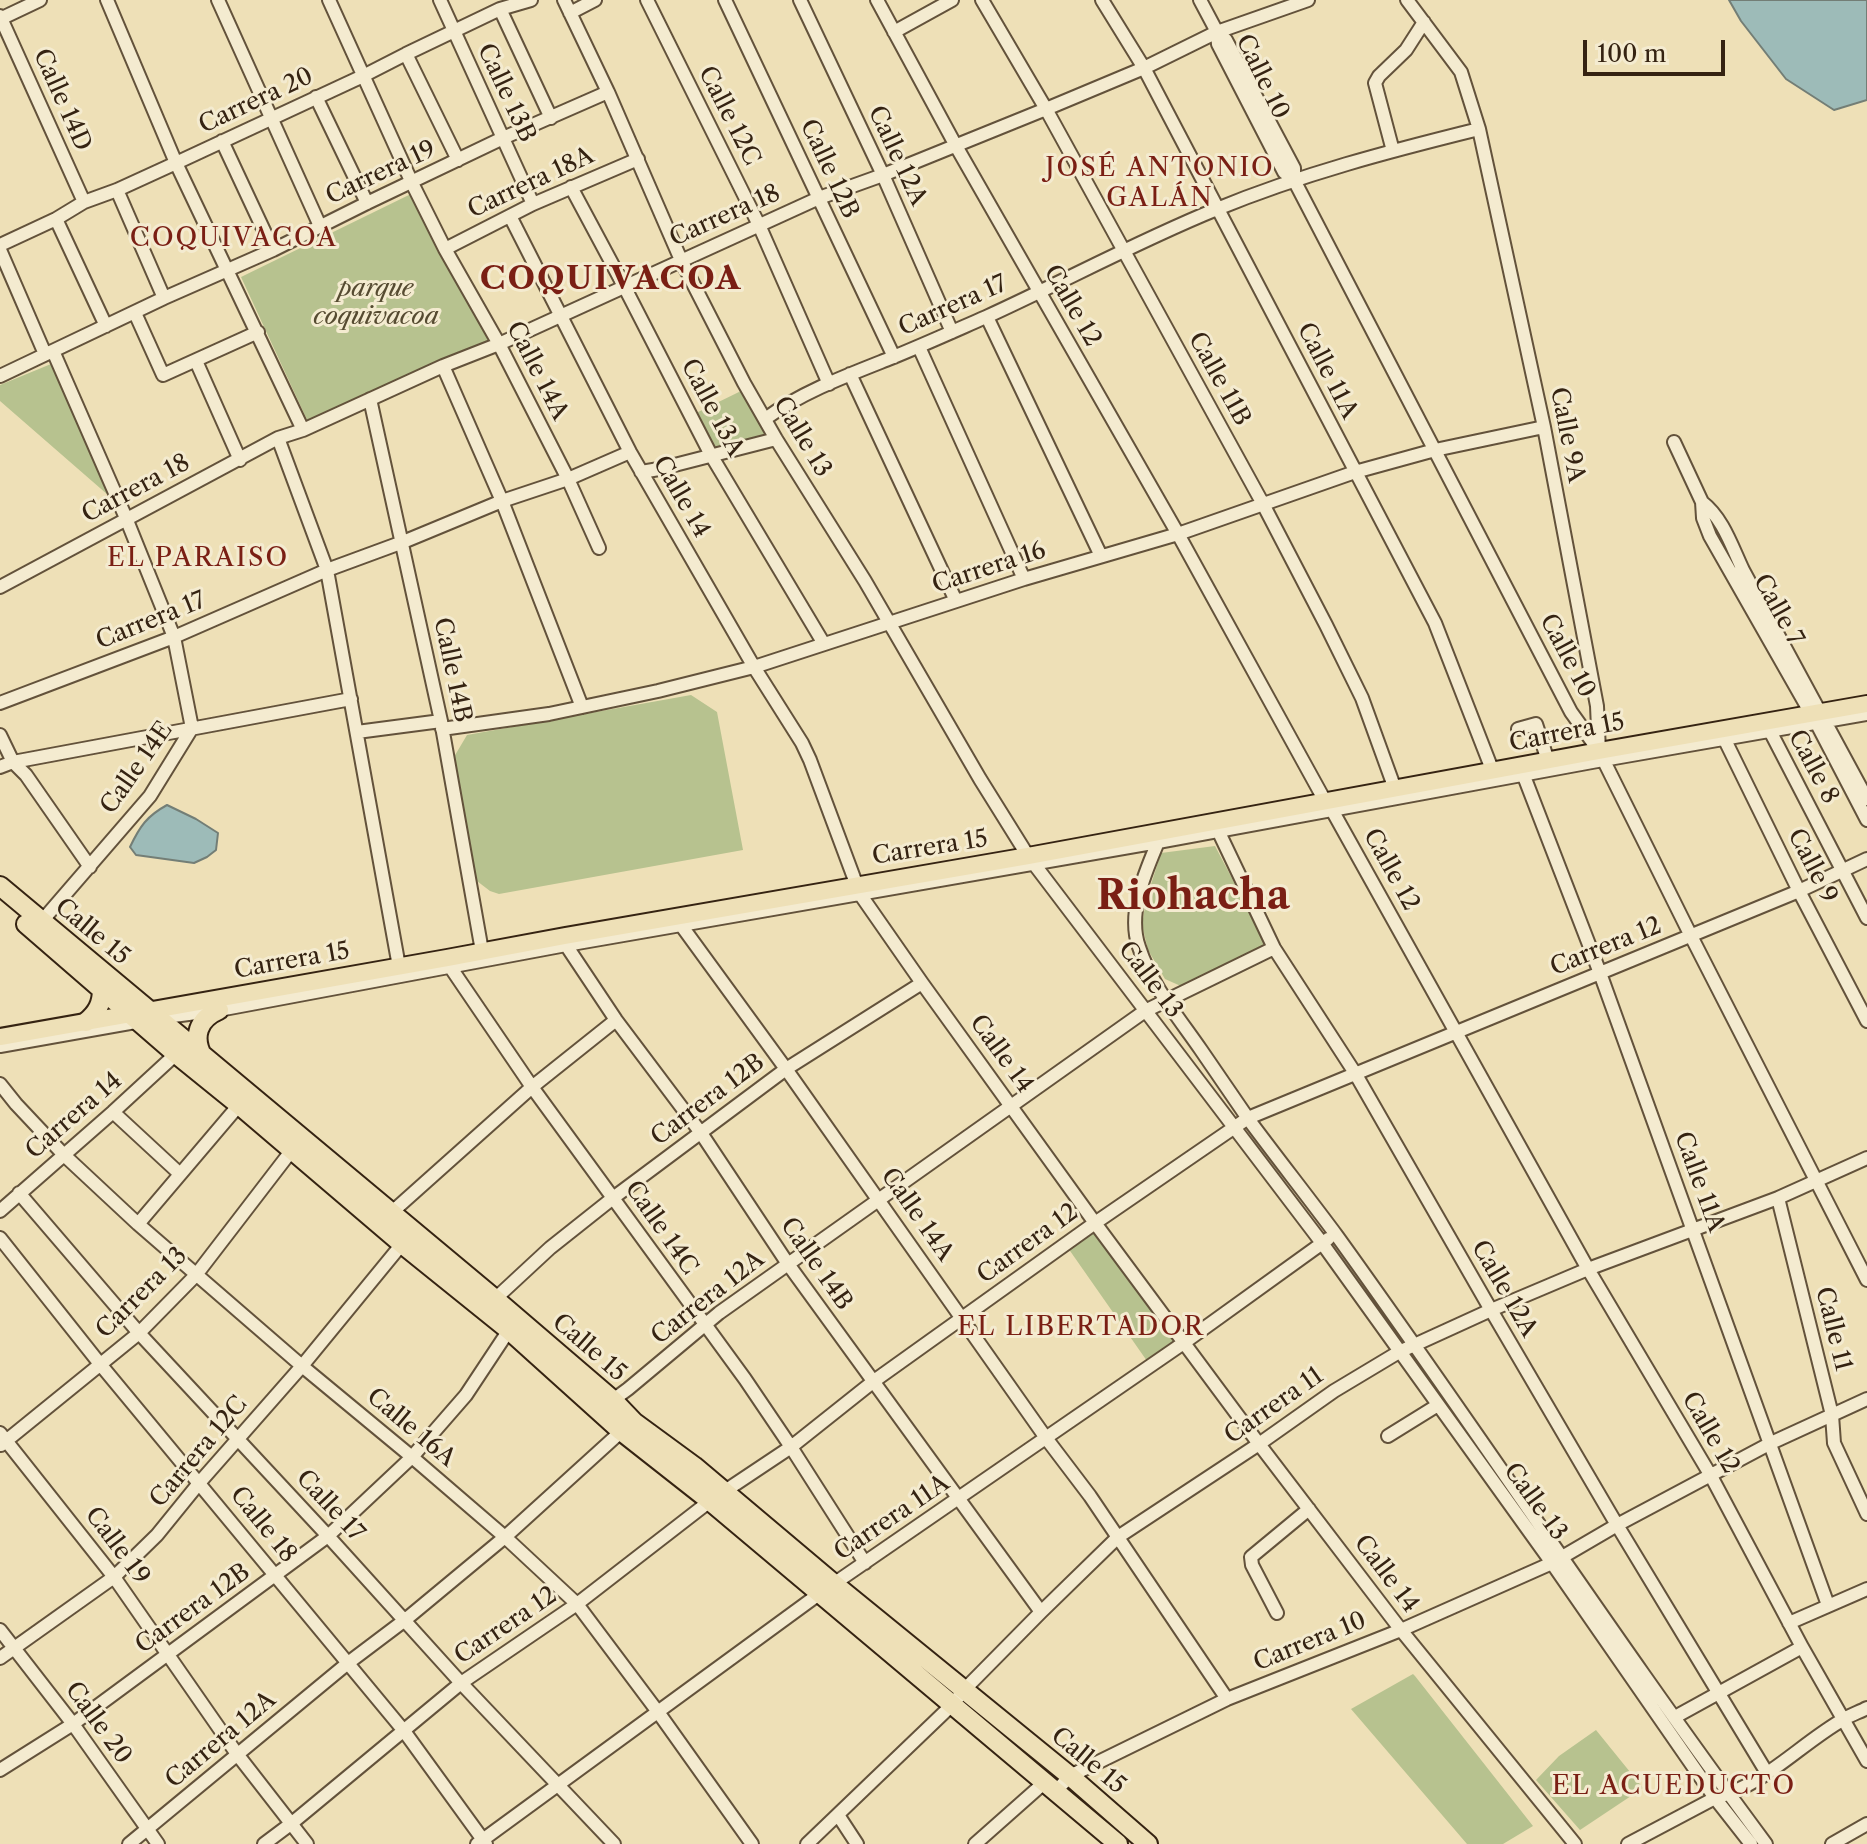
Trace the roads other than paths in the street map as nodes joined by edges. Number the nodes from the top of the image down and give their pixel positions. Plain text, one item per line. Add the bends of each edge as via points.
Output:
1 (40, 0) edge
2 (107, 0) edge
3 (218, 0) edge
4 (329, 0) edge
5 (440, 0) edge
6 (531, 0) edge
7 (564, 0) edge
8 (595, 0) edge
9 (647, 0) edge
10 (725, 0) edge
11 (800, 0) edge
12 (877, 0) edge
13 (952, 0) edge
14 (982, 0) edge
15 (1102, 0) edge
16 (1200, 0) edge
17 (1308, 0) edge
18 (1407, 0) edge
19 (500, 9) junction
20 (570, 13) junction
21 (0, 18) edge
22 (1424, 22) junction
23 (453, 31) junction
24 (894, 32) junction
25 (1217, 32) junction
26 (406, 54) junction
27 (1144, 68) junction
28 (363, 76) junction
29 (608, 92) junction
30 (316, 97) junction
31 (1046, 109) junction
32 (272, 118) junction
33 (551, 118) junction
34 (1479, 129) junction
35 (503, 138) junction
36 (222, 141) junction
37 (956, 146) junction
38 (1393, 151) junction
39 (638, 159) junction
40 (458, 160) junction
41 (176, 163) junction
42 (883, 175) junction
43 (1294, 180) junction
44 (412, 183) junction
45 (571, 187) junction
46 (117, 190) junction
47 (819, 198) junction
48 (84, 202) junction
49 (367, 203) junction
50 (533, 204) junction
51 (1218, 208) junction
52 (510, 216) junction
53 (56, 219) junction
54 (759, 225) junction
55 (320, 226) junction
56 (2, 241) edge
57 (445, 249) junction
58 (273, 250) junction
59 (1123, 250) junction
60 (681, 260) junction
61 (228, 270) junction
62 (624, 286) junction
63 (1039, 291) junction
64 (164, 298) junction
65 (135, 313) junction
66 (560, 315) junction
67 (987, 317) junction
68 (106, 326) junction
69 (258, 332) junction
70 (952, 332) junction
71 (499, 344) junction
72 (919, 347) junction
73 (49, 353) junction
74 (894, 357) junction
75 (196, 361) junction
76 (443, 366) junction
77 (850, 374) junction
78 (0, 376) edge
79 (829, 384) junction
80 (370, 399) junction
81 (765, 419) junction
82 (1544, 427) junction
83 (303, 430) junction
84 (278, 438) junction
85 (776, 439) junction
86 (1674, 442) dead end
87 (1435, 450) junction
88 (630, 452) junction
89 (711, 455) junction
90 (240, 460) junction
91 (641, 472) junction
92 (1355, 472) junction
93 (568, 479) junction
94 (502, 501) junction
95 (1263, 504) junction
96 (126, 518) junction
97 (1178, 534) junction
98 (403, 542) junction
99 (599, 548) dead end
100 (1101, 556) junction
101 (327, 570) junction
102 (1024, 579) junction
103 (0, 587) edge
104 (956, 601) junction
105 (889, 622) junction
106 (174, 637) junction
107 (824, 644) junction
108 (754, 667) junction
109 (351, 699) junction
110 (0, 703) edge
111 (1867, 704) edge
112 (1597, 706) junction
113 (582, 707) junction
114 (1571, 712) junction
115 (1867, 714) edge
116 (1818, 718) junction
117 (442, 725) junction
118 (1767, 726) junction
119 (192, 728) junction
120 (1518, 729) dead end
121 (357, 732) junction
122 (1722, 734) junction
123 (0, 735) edge
124 (1601, 755) junction
125 (1548, 761) junction
126 (6, 764) edge
127 (1523, 771) junction
128 (1493, 772) junction
129 (1395, 789) junction
130 (1867, 799) edge
131 (1328, 806) junction
132 (1867, 820) edge
133 (1216, 826) junction
134 (1158, 842) junction
135 (1867, 859) edge
136 (1030, 860) junction
137 (90, 867) junction
138 (1843, 871) junction
139 (0, 886) edge
140 (858, 890) junction
141 (1799, 891) junction
142 (0, 902) edge
143 (1867, 918) edge
144 (42, 921) junction
145 (680, 921) junction
146 (1691, 936) junction
147 (565, 940) junction
148 (1274, 948) junction
149 (482, 951) junction
150 (449, 963) junction
151 (399, 971) junction
152 (1600, 973) junction
153 (922, 983) junction
154 (102, 989) junction
155 (1166, 1000) junction
156 (219, 1010) junction
157 (1145, 1011) junction
158 (145, 1016) junction
159 (616, 1020) junction
160 (1867, 1021) edge
161 (86, 1022) junction
162 (1456, 1032) junction
163 (0, 1037) edge
164 (0, 1046) edge
165 (176, 1054) junction
166 (203, 1057) junction
167 (786, 1069) junction
168 (1355, 1073) junction
169 (0, 1084) edge
170 (532, 1087) junction
171 (239, 1105) junction
172 (1012, 1106) junction
173 (113, 1112) junction
174 (1248, 1118) junction
175 (1234, 1127) junction
176 (701, 1133) junction
177 (292, 1150) junction
178 (64, 1155) junction
179 (1867, 1158) edge
180 (180, 1174) junction
181 (1816, 1182) junction
182 (19, 1193) junction
183 (613, 1198) junction
184 (1778, 1198) junction
185 (878, 1199) junction
186 (0, 1211) edge
187 (391, 1213) junction
188 (1095, 1223) junction
189 (138, 1224) junction
190 (1692, 1229) junction
191 (1335, 1234) junction
192 (0, 1238) edge
193 (1322, 1243) junction
194 (402, 1244) junction
195 (788, 1264) junction
196 (1588, 1269) junction
197 (196, 1275) junction
198 (1867, 1280) edge
199 (495, 1299) junction
200 (1491, 1310) junction
201 (963, 1318) junction
202 (513, 1324) junction
203 (704, 1325) junction
204 (139, 1333) junction
205 (1185, 1342) junction
206 (1414, 1345) junction
207 (1399, 1352) junction
208 (100, 1364) junction
209 (302, 1366) junction
210 (874, 1381) junction
211 (1867, 1399) edge
212 (613, 1400) junction
213 (1438, 1405) junction
214 (1832, 1415) junction
215 (628, 1426) junction
216 (1388, 1436) dead end
217 (1046, 1438) junction
218 (2, 1439) edge
219 (237, 1440) junction
220 (1771, 1443) junction
221 (1259, 1444) junction
222 (791, 1447) junction
223 (412, 1457) junction
224 (1711, 1476) junction
225 (200, 1482) junction
226 (717, 1497) junction
227 (958, 1499) junction
228 (1309, 1509) junction
229 (1867, 1514) edge
230 (1617, 1525) junction
231 (328, 1536) junction
232 (505, 1537) junction
233 (1118, 1537) junction
234 (1556, 1560) junction
235 (865, 1563) junction
236 (276, 1576) junction
237 (114, 1577) junction
238 (826, 1589) junction
239 (1867, 1589) edge
240 (577, 1604) junction
241 (1828, 1605) junction
242 (1041, 1612) junction
243 (1277, 1613) dead end
244 (405, 1620) junction
245 (1789, 1623) junction
246 (0, 1630) edge
247 (1401, 1630) junction
248 (1802, 1647) junction
249 (14, 1649) junction
250 (168, 1653) junction
251 (0, 1658) edge
252 (348, 1663) junction
253 (461, 1683) junction
254 (964, 1690) junction
255 (1718, 1693) junction
256 (1227, 1699) junction
257 (952, 1705) junction
258 (1867, 1708) edge
259 (658, 1712) junction
260 (1675, 1717) junction
261 (1843, 1720) junction
262 (73, 1724) junction
263 (404, 1731) junction
264 (237, 1754) junction
265 (1867, 1761) edge
266 (0, 1770) edge
267 (1767, 1773) junction
268 (1070, 1776) junction
269 (559, 1786) junction
270 (1051, 1786) junction
271 (1730, 1794) junction
272 (1715, 1798) junction
273 (838, 1815) junction
274 (292, 1823) junction
275 (1867, 1824) edge
276 (147, 1830) junction
277 (1836, 1842) edge
278 (482, 1843) edge
279 (129, 1844) edge
280 (158, 1844) edge
281 (264, 1844) edge
282 (307, 1844) edge
283 (614, 1844) edge
284 (752, 1844) edge
285 (807, 1844) edge
286 (857, 1844) edge
287 (975, 1844) edge
288 (1118, 1844) edge
289 (1148, 1844) edge
290 (1575, 1844) edge
291 (1628, 1844) edge
292 (1751, 1844) edge
293 (1766, 1844) edge

1 - 21 street
2 - 41 street
3 - 32 street
4 - 28 street, Calle 14A
5 - 23 street, Calle 13B
6 - 19 street, Carrera 20
7 - 20 street, Calle 13
8 - 20 street
9 - 54 street, Calle 12C
10 - 47 street, Calle 12B
11 - 42 street, Calle 12A
12 - 24 street, Calle 12
13 - 24 street
14 - 31 street, Calle 11B
15 - 27 street, Calle 11A
16 - 25 street, Calle 10
17 - 25 street, Carrera 18
18 - 22 street
19 - 23 street, Carrera 20
19 - 33 street
20 - 29 street, Calle 13
21 - 48 street, Calle 14D
22 - 34 street via 1461,72
22 - 38 street via 1375,83
23 - 26 street, Carrera 20
23 - 35 street, Calle 13B
24 - 37 street, Calle 12
25 - 27 street, Carrera 18
25 - 43 street, Calle 10 via 1294,168
26 - 28 street, Carrera 20
26 - 40 street
27 - 31 street, Carrera 18
27 - 51 street, Calle 11A
28 - 30 street, Carrera 20
28 - 44 street, Calle 14A
29 - 33 street, Carrera 19
29 - 39 street, Calle 13
30 - 32 street, Carrera 20
30 - 49 street
31 - 37 street, Carrera 18
31 - 59 street, Calle 11B
32 - 36 street, Carrera 20
32 - 55 street
33 - 35 street, Carrera 19
34 - 38 street, Carrera 17
34 - 82 street, Calle 9A
35 - 40 street, Carrera 19
35 - 50 street, Calle 13B
36 - 41 street, Carrera 20
36 - 58 street
37 - 42 street, Carrera 18
37 - 63 street, Calle 12
38 - 43 street, Carrera 17
39 - 45 street, Carrera 18A
39 - 60 street, Calle 13
40 - 44 street, Carrera 19
41 - 46 street, Carrera 20
41 - 61 street
42 - 47 street, Carrera 18
42 - 70 street, Calle 12A
43 - 51 street, Carrera 17
43 - 87 street, Calle 10
44 - 49 street, Carrera 19
44 - 57 street, Calle 14A
45 - 50 street, Carrera 18A
45 - 62 street, Calle 13A
46 - 48 street, Carrera 20
46 - 64 street
47 - 54 street, Carrera 18
47 - 74 street, Calle 12B
48 - 53 street, Carrera 20
49 - 55 street, Carrera 19
50 - 52 street, Carrera 18A
51 - 59 street, Carrera 17
51 - 92 street, Calle 11A
52 - 57 street, Carrera 18A
52 - 66 street, Calle 14
53 - 56 street, Carrera 20
53 - 68 street
54 - 60 street, Carrera 18
54 - 79 street, Calle 12C
55 - 58 street, Carrera 19
56 - 73 street, Calle 14E
57 - 71 street, Calle 14A
58 - 61 street, Carrera 19
59 - 63 street, Carrera 17
59 - 95 street, Calle 11B
60 - 62 street, Carrera 18
60 - 81 street, Calle 13
61 - 64 street, Carrera 19
61 - 69 street
62 - 66 street, Carrera 18
62 - 89 street, Calle 13A
63 - 67 street, Carrera 17
63 - 97 street, Calle 12
64 - 65 street, Carrera 19
65 - 68 street, Carrera 19
65 - 75 street via 163,375
66 - 71 street, Carrera 18
66 - 88 street, Calle 14
67 - 70 street, Carrera 17
67 - 100 street
68 - 73 street, Carrera 19
69 - 75 street
69 - 83 street
70 - 72 street, Carrera 17
71 - 76 street, Carrera 18
71 - 93 street, Calle 14A
72 - 74 street, Carrera 17
72 - 102 street
73 - 78 street, Carrera 19
73 - 96 street, Calle 14E
74 - 77 street, Carrera 17
75 - 90 street
76 - 80 street, Carrera 18
76 - 94 street
77 - 79 street, Carrera 17
77 - 104 street
79 - 81 street, Carrera 17
80 - 83 street, Carrera 18
80 - 98 street, Calle 14B
81 - 85 street, Calle 13
82 - 87 street, Carrera 16
82 - 112 street, Calle 9A
83 - 84 street, Carrera 18
84 - 90 street, Carrera 18
84 - 101 street
85 - 89 street
85 - 105 street, Calle 13
86 - 116 street, Calle 7 via 1702,502 1710,536 1738,572
87 - 92 street, Carrera 16
87 - 114 street, Calle 10
88 - 91 street, Calle 14
88 - 93 street, Carrera 17
89 - 91 street
89 - 107 street, Calle 13A
90 - 96 street, Carrera 18
91 - 108 street, Calle 14
92 - 95 street, Carrera 16
92 - 128 street, Calle 11A via 1435,623
93 - 94 street, Carrera 17
93 - 99 street, Calle 14A
94 - 98 street, Carrera 17
94 - 113 street
95 - 97 street, Carrera 16
95 - 129 street, Calle 11B via 1362,698
96 - 103 street, Carrera 18
96 - 106 street, Calle 14E
97 - 100 street, Carrera 16
97 - 131 street, Calle 12
98 - 101 street, Carrera 17
98 - 117 street, Calle 14B
100 - 102 street, Carrera 16
101 - 106 street, Carrera 17
101 - 109 street
102 - 104 street, Carrera 16
104 - 105 street, Carrera 16
105 - 107 street, Carrera 16
105 - 136 street, Calle 13
106 - 110 street, Carrera 17
106 - 119 street, Calle 14E
107 - 108 street, Carrera 16
108 - 113 street, Carrera 16
108 - 140 street, Calle 14 via 810,760
109 - 119 street
109 - 121 street
111 - 116 main road, Carrera 15
112 - 114 street via 1584,721
112 - 124 street, Calle 9A
113 - 117 street, Carrera 16
114 - 124 street, Calle 10
115 - 116 street
116 - 118 main road, Carrera 15
116 - 130 street, Calle 7
116 - 132 street, Calle 7
117 - 121 street, Carrera 16
117 - 149 street, Calle 14B
118 - 122 main road, Carrera 15
118 - 138 street, Calle 8
119 - 126 street
119 - 137 street, Calle 14E via 150,796
120 - 125 street via 1536,724
121 - 151 street
122 - 124 main road, Carrera 15
122 - 141 street, Calle 9
123 - 126 street
124 - 125 main road, Carrera 15
124 - 127 street
124 - 146 street, Calle 10
125 - 127 main road, Carrera 15
126 - 137 street via 26,775
127 - 128 main road, Carrera 15
127 - 131 street
127 - 152 street, Calle 11A
128 - 129 main road, Carrera 15
129 - 131 main road, Carrera 15
131 - 133 main road, Carrera 15
131 - 162 street, Calle 12
133 - 134 street, Carrera 15
133 - 136 main road, Carrera 15
133 - 148 street, Calle 12A
134 - 136 street, Carrera 15
134 - 155 street, Calle 13 via 1135,920 1140,951
135 - 138 street, Carrera 12
136 - 140 main road, Carrera 15
136 - 157 street, Calle 13
137 - 144 street, Calle 14E
138 - 141 street, Carrera 12
138 - 143 street, Calle 8
139 - 144 highway, Calle 15
140 - 145 main road, Carrera 15
140 - 153 street, Calle 14
141 - 146 street, Carrera 12
141 - 160 street, Calle 9
142 - 154 highway, Calle 15
144 - 158 highway, Calle 15
145 - 147 main road, Carrera 15
145 - 167 street, Calle 14A
146 - 152 street, Carrera 12
146 - 181 street, Calle 10
147 - 149 main road, Carrera 15
147 - 150 street, Carrera 15
147 - 159 street, Calle 14B
148 - 155 street, Carrera 12A
148 - 168 street, Calle 12A
149 - 150 main road, Carrera 15
150 - 151 main road, Carrera 15
150 - 170 street, Calle 14C
151 - 156 street, Carrera 15
151 - 158 main road, Carrera 15
152 - 162 street, Carrera 12
152 - 190 street, Calle 11A
153 - 167 street, Carrera 12B
153 - 172 street, Calle 14
154 - 158 highway, Calle 15
154 - 161 highway via 99,1008
155 - 157 street, Carrera 12A
155 - 174 street, Calle 13
156 - 158 street, Carrera 15
156 - 166 highway via 198,1029
157 - 172 street, Carrera 12A
157 - 175 street, Calle 13
158 - 161 main road, Carrera 15
158 - 164 street, Carrera 15
158 - 165 highway, Calle 15
158 - 166 highway, Calle 15
159 - 170 street
159 - 176 street, Calle 14B
161 - 163 main road, Carrera 15
162 - 168 street, Carrera 12
162 - 196 street, Calle 12
165 - 171 highway, Calle 15
165 - 173 street, Carrera 14
166 - 187 highway, Calle 15
167 - 176 street, Carrera 12B
167 - 185 street, Calle 14A
168 - 174 street, Carrera 12
168 - 200 street, Calle 12A
169 - 178 street, Calle 16A
170 - 183 street, Calle 14C
170 - 187 street
171 - 177 highway, Calle 15
171 - 180 street
172 - 185 street, Carrera 12A
172 - 188 street, Calle 14
173 - 178 street, Carrera 14
173 - 180 street
174 - 175 street, Carrera 12
174 - 191 street, Calle 13
175 - 188 street, Carrera 12
175 - 193 street, Calle 13
176 - 183 street, Carrera 12B
176 - 195 street, Calle 14B
177 - 194 highway, Calle 15
177 - 197 street, Carrera 13
178 - 182 street, Carrera 14
178 - 189 street, Calle 16A
179 - 181 street, Carrera 11
180 - 189 street
181 - 184 street, Carrera 11
181 - 198 street, Calle 10
182 - 186 street, Carrera 14
182 - 204 street, Calle 17
183 - 199 street, Carrera 12B
183 - 203 street, Calle 14C
184 - 190 street, Carrera 11
184 - 214 street, Calle 11
185 - 195 street, Carrera 12A
185 - 201 street, Calle 14A
187 - 199 highway, Calle 15
188 - 201 street, Carrera 12
188 - 205 street, Calle 14
189 - 197 street, Calle 16A
190 - 196 street, Carrera 11
190 - 220 street, Calle 11A
191 - 193 street, Carrera 11A
191 - 206 street, Calle 13
192 - 208 street, Calle 18
193 - 205 street, Carrera 11A
193 - 207 street, Calle 13
194 - 202 highway, Calle 15
194 - 209 street, Carrera 12C
195 - 203 street, Carrera 12A
195 - 210 street, Calle 14B
196 - 200 street, Carrera 11
196 - 224 street, Calle 12
197 - 204 street, Carrera 13
197 - 209 street, Calle 16A
199 - 202 highway, Calle 15
200 - 206 street, Carrera 11
200 - 230 street, Calle 12A
201 - 210 street, Carrera 12
201 - 217 street, Calle 14A
202 - 212 highway, Calle 15
202 - 215 highway, Calle 15
202 - 223 street, Carrera 12B via 466,1395
203 - 212 street, Carrera 12A
203 - 222 street, Calle 14C
204 - 208 street, Carrera 13
204 - 219 street, Calle 17
205 - 217 street, Carrera 11A
205 - 221 street, Calle 14
206 - 207 street, Carrera 11
206 - 234 street, Calle 13
207 - 213 street, Calle 13
207 - 221 street, Carrera 11
208 - 218 street, Carrera 13
208 - 225 street, Calle 18
209 - 219 street, Carrera 12C
209 - 223 street, Calle 16A
210 - 222 street, Carrera 12
210 - 227 street, Calle 14B
211 - 214 street, Carrera 10
212 - 215 highway, Calle 15
213 - 216 street
213 - 234 street, Calle 13
214 - 220 street, Carrera 10
214 - 229 street, Calle 11 via 1834,1443
215 - 226 highway, Calle 15
215 - 232 street, Carrera 12A
217 - 227 street, Carrera 11A
217 - 233 street, Calle 14A
218 - 237 street, Calle 19
219 - 225 street, Carrera 12C
219 - 231 street, Calle 17
220 - 224 street, Carrera 10
220 - 241 street, Calle 11A
221 - 228 street, Calle 14
221 - 233 street, Carrera 11
222 - 226 street, Carrera 12
222 - 235 street, Calle 14C
223 - 231 street, Carrera 12B
223 - 232 street, Calle 16A
224 - 230 street, Carrera 10
224 - 245 street, Calle 12
225 - 236 street, Calle 18
225 - 237 street, Carrera 12C
226 - 238 highway, Calle 15
226 - 240 street, Carrera 12
227 - 235 street, Carrera 11A
227 - 242 street, Calle 14B
228 - 243 street via 1251,1557
228 - 247 street, Calle 14
230 - 234 street, Carrera 10
230 - 255 street, Calle 12A
231 - 236 street, Carrera 12B
231 - 244 street, Calle 17
232 - 240 street, Calle 16A
232 - 244 street, Carrera 12A
233 - 242 street, Carrera 11
233 - 256 street, Calle 14A
234 - 247 street, Carrera 10
234 - 260 street, Calle 13
234 - 272 street, Calle 13
235 - 238 street, Carrera 11A
236 - 250 street, Carrera 12B
236 - 252 street, Calle 18
237 - 249 street, Carrera 12C
237 - 250 street, Calle 19
238 - 254 highway, Calle 15
238 - 257 highway, Calle 15
238 - 259 street, Carrera 11A
239 - 241 street
240 - 253 street, Carrera 12
240 - 259 street, Calle 16A
241 - 245 street
242 - 254 street, Carrera 11
244 - 252 street, Carrera 12A
244 - 253 street, Calle 17
245 - 248 street, Calle 12
246 - 249 street, Calle 20
247 - 256 street, Carrera 10
247 - 290 street, Calle 14
248 - 255 street
248 - 261 street, Calle 12
249 - 251 street, Carrera 12C
249 - 262 street, Calle 20
250 - 262 street, Carrera 12B
250 - 264 street, Calle 19
252 - 263 street, Calle 18
252 - 264 street, Carrera 12A
253 - 263 street, Carrera 12
253 - 269 street, Calle 17
254 - 257 street, Carrera 11
254 - 268 highway, Calle 15
255 - 260 street
255 - 267 street, Calle 12A
256 - 268 street, Carrera 10
257 - 270 highway, Calle 15
257 - 273 street, Carrera 11
258 - 261 street
259 - 269 street, Carrera 11A
259 - 284 street, Calle 16A
260 - 271 street, Calle 13
261 - 265 street, Calle 12
261 - 267 street
262 - 266 street, Carrera 12B
262 - 276 street, Calle 20
263 - 274 street, Carrera 12
263 - 278 street, Calle 18
264 - 274 street, Calle 19
264 - 276 street, Carrera 12A
267 - 271 street
268 - 270 street
268 - 289 highway, Calle 15
269 - 278 street, Carrera 11A
269 - 283 street, Calle 17
270 - 287 street
270 - 288 highway, Calle 15
271 - 272 street
271 - 293 street, Calle 13
272 - 291 street
272 - 292 street, Calle 13
273 - 285 street, Carrera 11
273 - 286 street
274 - 281 street, Carrera 12
274 - 282 street, Calle 19
275 - 277 street
276 - 279 street, Carrera 12A
276 - 280 street, Calle 20

